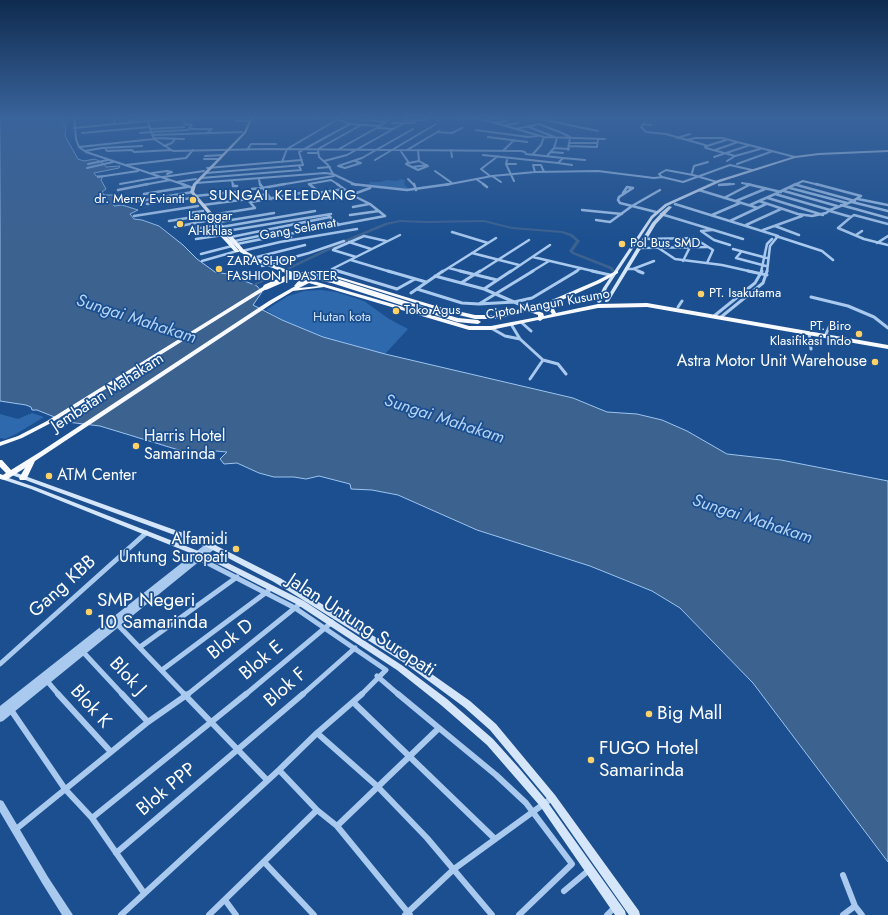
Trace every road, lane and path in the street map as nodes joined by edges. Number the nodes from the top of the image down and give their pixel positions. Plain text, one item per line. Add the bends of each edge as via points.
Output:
1 (563, 158) edge
2 (105, 159) edge
3 (180, 159) edge
4 (204, 159) dead end
5 (218, 159) joint
6 (283, 159) edge
7 (321, 159) edge
8 (333, 159) edge
9 (360, 159) edge
10 (406, 159) edge
11 (494, 159) edge
12 (521, 159) edge
13 (568, 159) edge
14 (730, 159) edge
15 (752, 159) edge
16 (789, 159) edge
17 (798, 159) edge
18 (108, 160) junction
19 (302, 160) joint
20 (507, 160) dead end
21 (585, 160) dead end
22 (324, 161) junction
23 (355, 161) junction
24 (419, 161) joint
25 (114, 162) junction
26 (282, 162) junction
27 (708, 162) dead end
28 (409, 163) junction
29 (558, 163) junction
30 (88, 164) dead end
31 (427, 164) junction
32 (506, 164) junction
33 (516, 164) dead end
34 (737, 164) junction
35 (124, 165) junction
36 (572, 165) dead end
37 (299, 166) junction
38 (330, 167) junction
39 (414, 167) dead end
40 (87, 168) dead end
41 (318, 168) dead end
42 (752, 169) junction
43 (140, 170) junction
44 (207, 170) junction
45 (435, 171) dead end
46 (535, 172) junction
47 (544, 172) junction
48 (676, 172) junction
49 (150, 173) junction
50 (511, 174) junction
51 (691, 174) junction
52 (334, 175) junction
53 (161, 176) junction
54 (491, 176) junction
55 (671, 176) dead end
56 (699, 176) junction
57 (98, 177) dead end
58 (662, 177) junction
59 (201, 178) junction
60 (259, 178) junction
61 (475, 178) junction
62 (408, 179) dead end
63 (171, 180) junction
64 (196, 181) junction
65 (232, 181) junction
66 (514, 181) dead end
67 (176, 182) junction
68 (501, 182) dead end
69 (452, 183) junction
70 (719, 183) junction
71 (742, 183) dead end
72 (120, 184) dead end
73 (734, 184) dead end
74 (796, 184) junction
75 (749, 185) junction
76 (237, 186) dead end
77 (487, 186) dead end
78 (262, 188) junction
79 (370, 188) junction
80 (766, 188) junction
81 (790, 188) junction
82 (252, 189) dead end
83 (344, 189) junction
84 (118, 190) dead end
85 (416, 190) junction
86 (660, 190) dead end
87 (699, 190) junction
88 (191, 192) junction
89 (236, 192) dead end
90 (242, 192) dead end
91 (319, 192) junction
92 (704, 192) junction
93 (782, 192) junction
94 (623, 193) dead end
95 (144, 194) dead end
96 (267, 194) junction
97 (775, 194) junction
98 (353, 195) junction
99 (247, 198) junction
100 (724, 198) junction
101 (768, 198) junction
102 (271, 199) junction
103 (320, 199) dead end
104 (858, 199) junction
105 (139, 201) dead end
106 (736, 201) junction
107 (759, 201) junction
108 (853, 201) junction
109 (251, 202) junction
110 (740, 203) junction
111 (847, 203) junction
112 (147, 204) dead end
113 (370, 204) junction
114 (675, 204) junction
115 (767, 204) junction
116 (201, 205) junction
117 (750, 205) junction
118 (841, 205) junction
119 (888, 205) edge
120 (633, 206) junction
121 (837, 206) junction
122 (353, 207) dead end
123 (758, 208) junction
124 (782, 208) junction
125 (582, 210) dead end
126 (830, 210) junction
127 (858, 210) junction
128 (203, 211) junction
129 (315, 211) dead end
130 (379, 211) junction
131 (657, 211) junction
132 (888, 211) edge
133 (189, 213) dead end
134 (274, 213) dead end
135 (622, 214) junction
136 (661, 214) junction
137 (798, 214) junction
138 (823, 214) junction
139 (350, 215) dead end
140 (712, 215) junction
141 (134, 216) dead end
142 (330, 216) junction
143 (803, 216) junction
144 (853, 216) junction
145 (888, 218) edge
146 (596, 220) dead end
147 (214, 221) junction
148 (730, 221) junction
149 (169, 222) dead end
150 (236, 222) dead end
151 (244, 222) junction
152 (688, 223) junction
153 (888, 224) edge
154 (290, 225) junction
155 (339, 225) junction
156 (680, 225) dead end
157 (745, 225) junction
158 (774, 226) junction
159 (175, 227) dead end
160 (294, 228) dead end
161 (194, 229) dead end
162 (357, 230) dead end
163 (714, 230) junction
164 (762, 230) junction
165 (701, 231) junction
166 (862, 231) dead end
167 (452, 232) dead end
168 (225, 233) junction
169 (273, 233) dead end
170 (287, 234) junction
171 (799, 234) dead end
172 (400, 235) dead end
173 (856, 235) junction
174 (231, 236) junction
175 (266, 236) junction
176 (776, 236) junction
177 (887, 237) edge
178 (286, 238) dead end
179 (496, 238) dead end
180 (196, 239) dead end
181 (644, 239) junction
182 (743, 239) dead end
183 (528, 240) dead end
184 (344, 241) dead end
185 (349, 242) junction
186 (387, 242) junction
187 (488, 243) junction
188 (878, 243) junction
189 (235, 244) junction
190 (305, 245) dead end
191 (550, 245) dead end
192 (730, 245) dead end
193 (888, 245) edge
194 (708, 246) junction
195 (690, 247) junction
196 (639, 248) junction
197 (657, 248) junction
198 (733, 249) dead end
199 (372, 250) junction
200 (240, 251) junction
201 (741, 252) junction
202 (472, 253) junction
203 (201, 254) dead end
204 (356, 257) junction
205 (533, 257) junction
206 (253, 258) junction
207 (765, 258) junction
208 (498, 259) junction
209 (769, 259) junction
210 (351, 260) junction
211 (833, 260) dead end
212 (202, 261) dead end
213 (548, 261) junction
214 (624, 261) junction
215 (654, 261) dead end
216 (683, 261) junction
217 (631, 262) junction
218 (707, 263) junction
219 (264, 265) junction
220 (519, 265) junction
221 (763, 266) junction
222 (768, 266) junction
223 (448, 268) junction
224 (581, 268) junction
225 (626, 269) junction
226 (633, 269) junction
227 (616, 272) junction
228 (642, 272) dead end
229 (293, 273) junction
230 (475, 274) junction
231 (761, 274) junction
232 (767, 275) junction
233 (435, 276) junction
234 (610, 276) junction
235 (415, 279) junction
236 (306, 280) junction
237 (497, 280) junction
238 (426, 282) junction
239 (461, 283) junction
240 (334, 288) junction
241 (417, 289) junction
242 (484, 289) junction
243 (290, 291) junction
244 (412, 293) dead end
245 (496, 294) junction
246 (810, 297) dead end
247 (682, 301) dead end
248 (514, 302) junction
249 (553, 302) junction
250 (608, 303) junction
251 (479, 304) junction
252 (599, 304) junction
253 (541, 307) junction
254 (678, 307) junction
255 (530, 309) junction
256 (555, 315) junction
257 (719, 316) junction
258 (540, 318) junction
259 (522, 322) junction
260 (511, 324) junction
261 (830, 325) dead end
262 (491, 328) junction
263 (888, 328) edge
264 (531, 330) dead end
265 (809, 333) junction
266 (826, 334) junction
267 (520, 339) junction
268 (888, 346) edge
269 (811, 349) dead end
270 (543, 360) junction
271 (566, 374) dead end
272 (530, 379) dead end
273 (0, 444) edge
274 (33, 459) junction
275 (0, 462) edge
276 (11, 473) junction
277 (2, 477) edge
278 (22, 478) junction
279 (146, 533) junction
280 (211, 546) junction
281 (199, 556) junction
282 (237, 577) junction
283 (270, 590) junction
284 (298, 605) junction
285 (118, 625) junction
286 (328, 625) junction
287 (140, 647) junction
288 (355, 648) junction
289 (84, 653) junction
290 (393, 663) junction
291 (0, 664) edge
292 (162, 670) junction
293 (386, 670) junction
294 (377, 676) junction
295 (47, 681) junction
296 (186, 695) junction
297 (353, 702) junction
298 (11, 710) junction
299 (0, 711) edge
300 (0, 719) edge
301 (148, 722) junction
302 (212, 722) junction
303 (439, 728) junction
304 (317, 733) junction
305 (237, 751) junction
306 (111, 752) junction
307 (409, 757) junction
308 (279, 770) junction
309 (266, 780) junction
310 (377, 786) junction
311 (65, 789) junction
312 (552, 798) junction
313 (543, 803) junction
314 (0, 804) edge
315 (318, 810) junction
316 (532, 812) junction
317 (92, 818) junction
318 (336, 826) junction
319 (16, 830) junction
320 (495, 839) junction
321 (116, 853) junction
322 (265, 862) junction
323 (454, 869) junction
324 (589, 870) junction
325 (843, 875) dead end
326 (564, 891) dead end
327 (144, 893) junction
328 (225, 900) junction
329 (855, 906) junction
330 (615, 907) junction
331 (408, 914) edge
332 (68, 915) edge
333 (121, 915) edge
334 (209, 915) edge
335 (236, 915) edge
336 (314, 915) edge
337 (492, 915) edge
338 (519, 915) edge
339 (607, 915) edge
340 (621, 915) edge
341 (635, 915) edge
342 (843, 915) edge
343 (862, 915) edge

1 - 29 street
2 - 18 street
3 - 35 street
4 - 5 street
5 - 44 main road
6 - 26 street
7 - 22 street
8 - 22 street
9 - 23 street
10 - 28 street
11 - 54 street via 481,168
12 - 29 street
13 - 21 street
14 - 34 street via 727,160
15 - 34 street
16 - 42 main road
17 - 70 main road
18 - 25 street
18 - 30 street
19 - 26 street
19 - 37 street via 304,165
20 - 32 street
22 - 38 street
23 - 23 street via 361,163 345,168 338,166
24 - 28 street
24 - 31 street
25 - 35 street
25 - 40 street
26 - 44 street
27 - 51 street via 694,166
28 - 31 street via 406,164 418,170 428,166
29 - 36 street
31 - 39 street
32 - 33 street
32 - 50 street
34 - 42 street
35 - 43 street
37 - 44 street
37 - 59 street via 301,170
38 - 41 street
38 - 52 street
42 - 56 street via 730,164
42 - 70 main road
43 - 49 street
43 - 57 street
44 - 53 street
44 - 59 main road
44 - 64 main road
45 - 69 street
46 - 47 street
46 - 47 street via 532,165 540,165
46 - 50 street
47 - 58 street via 598,171
48 - 51 street
48 - 55 street
48 - 58 street via 664,170 660,174
49 - 53 street
49 - 53 street via 167,170 172,172
50 - 54 street
50 - 66 street
51 - 56 street
52 - 60 street
52 - 78 street
52 - 79 street via 353,185
53 - 63 street
53 - 72 street
54 - 61 street
54 - 68 street
56 - 58 street via 683,182
56 - 70 street
59 - 64 main road
60 - 65 street
60 - 78 street
61 - 69 street
61 - 77 street
62 - 85 street
63 - 67 street
63 - 84 street
64 - 65 street
64 - 67 street
64 - 88 main road
65 - 76 street via 233,186
67 - 88 street
69 - 85 street
70 - 73 street
70 - 87 main road
70 - 92 main road
71 - 75 street
74 - 81 street
74 - 104 street via 803,181 862,196
74 - 108 street
75 - 80 street
75 - 100 street
78 - 82 street
78 - 96 street
79 - 85 street
79 - 98 street
80 - 93 street
80 - 106 street
81 - 93 street
81 - 111 street
83 - 91 street
83 - 91 street via 331,180 309,184
83 - 98 street
86 - 120 street
87 - 92 street
87 - 131 main road
88 - 89 street
88 - 95 street
88 - 105 street
88 - 112 street
88 - 116 main road
90 - 99 street
91 - 102 street via 304,192
92 - 100 street
92 - 114 main road
93 - 97 street
93 - 121 street
94 - 120 street via 618,200
96 - 99 street
96 - 102 street
97 - 101 street
97 - 126 street
98 - 103 street
98 - 113 street
99 - 109 street
99 - 116 street
100 - 106 street
101 - 107 street
101 - 138 street
102 - 109 street
104 - 108 street
104 - 119 street
106 - 110 street
107 - 115 street
107 - 117 street
108 - 111 street
108 - 132 street
109 - 147 street via 254,207
110 - 117 street
110 - 140 street
111 - 118 street
113 - 122 street
113 - 130 street
114 - 136 main road
114 - 140 street
115 - 123 street
115 - 124 street
116 - 128 main road
116 - 141 street
116 - 147 main road
117 - 123 street
118 - 121 street
118 - 127 street
120 - 131 street
120 - 135 street
121 - 126 street
123 - 148 street
124 - 137 street
124 - 157 street
125 - 135 street
126 - 138 street
126 - 144 street
127 - 144 street via 850,213
127 - 145 street
128 - 133 street
128 - 147 main road
129 - 151 street
130 - 139 street
130 - 155 street via 385,216
131 - 214 main road
134 - 147 street via 260,217
135 - 146 street via 609,223
136 - 152 street
136 - 181 main road
137 - 143 street
137 - 158 street
138 - 143 street
140 - 148 street
142 - 154 street
142 - 155 street
142 - 168 street
143 - 158 street
144 - 153 street
144 - 173 street via 838,228
147 - 149 street
147 - 151 street
147 - 159 street
147 - 161 street
147 - 168 main road
148 - 157 street
150 - 151 street
152 - 156 street
152 - 163 street
152 - 165 street
154 - 160 street
154 - 174 street
155 - 170 street
157 - 164 street
158 - 164 street
158 - 171 street
162 - 200 street, Gang Selamat
163 - 165 street
163 - 182 street
164 - 176 street
165 - 192 street via 714,240
166 - 173 street
167 - 187 street
168 - 174 main road
168 - 180 street
168 - 189 main road
169 - 175 street
170 - 175 street
170 - 178 street via 291,237
172 - 186 street
173 - 188 street
174 - 189 main road
175 - 189 street
176 - 207 street via 767,244
176 - 209 street via 776,240 771,244
176 - 211 street via 822,251
177 - 188 street
179 - 187 street
181 - 194 street via 692,238
181 - 196 main road
183 - 208 street
184 - 219 street
185 - 186 street via 364,236
185 - 199 street
185 - 204 street via 333,250
186 - 199 street
187 - 202 street
188 - 193 street
189 - 200 main road
189 - 203 street
190 - 206 street
191 - 205 street
194 - 195 street
194 - 218 street via 713,250
195 - 197 street
195 - 216 street
196 - 197 street
196 - 217 main road
197 - 216 street
198 - 201 street
199 - 204 street
200 - 206 main road
200 - 212 street, Gang Selamat
200 - 219 main road via 246,260
201 - 207 street
201 - 221 street via 736,258
202 - 208 street
202 - 223 street
204 - 210 street
205 - 213 street
205 - 220 street
206 - 219 main road
207 - 209 street
207 - 221 street
208 - 220 street
208 - 230 street
209 - 222 street
210 - 235 street
210 - 235 street via 332,269 397,289
213 - 224 street
213 - 245 street
214 - 217 main road
214 - 227 main road
215 - 226 street
216 - 218 street
217 - 225 main road
218 - 231 street
219 - 229 main road
219 - 236 main road
220 - 237 street
221 - 222 street
221 - 231 street
222 - 232 street
223 - 230 street
223 - 233 street
224 - 234 street
224 - 248 street via 542,293
225 - 226 street
225 - 250 main road
226 - 228 street
227 - 234 highway
227 - 252 main road via 605,288
229 - 236 main road
229 - 255 highway via 323,273 443,310 475,317 498,317
230 - 237 street
230 - 239 street
231 - 232 street
231 - 257 street via 750,288
232 - 257 street via 758,287
233 - 238 street
233 - 239 street
234 - 249 highway
235 - 238 street
236 - 240 highway
236 - 243 highway, Jembatan Mahakam
237 - 242 street
238 - 241 street
239 - 242 street
240 - 243 highway via 314,287
240 - 262 highway, Cipto Mangun Kusumo via 456,325
241 - 244 street
241 - 251 street via 462,303
242 - 245 street
243 - 274 highway, Jembatan Mahakam
245 - 248 street
245 - 251 street
246 - 263 street via 848,306 874,317
247 - 254 street
248 - 251 street
248 - 255 street
249 - 253 highway
249 - 255 highway
250 - 252 highway, Cipto Mangun Kusumo
250 - 254 highway, Cipto Mangun Kusumo via 649,303
250 - 257 highway, Cipto Mangun Kusumo via 653,306
252 - 256 highway, Cipto Mangun Kusumo
253 - 255 highway
253 - 256 highway via 554,311
254 - 257 highway, Cipto Mangun Kusumo
255 - 258 highway via 541,314
255 - 273 highway, bridge via 500,320 472,322 431,312 331,280 313,276 289,277 266,286 49,422
256 - 258 highway, Cipto Mangun Kusumo
257 - 265 highway, Cipto Mangun Kusumo
257 - 266 highway, Cipto Mangun Kusumo
258 - 259 highway, Cipto Mangun Kusumo
259 - 260 highway, Cipto Mangun Kusumo
259 - 264 street
260 - 262 highway, Cipto Mangun Kusumo
260 - 267 street
261 - 266 street
262 - 267 street via 505,336
265 - 268 highway, Cipto Mangun Kusumo
265 - 269 street
266 - 268 highway, Cipto Mangun Kusumo
267 - 270 street
270 - 271 street via 558,364
270 - 272 street
274 - 276 highway, Jembatan Mahakam
274 - 278 highway
275 - 276 highway
276 - 277 highway, Jembatan Mahakam
276 - 278 main road, Jalan Untung Suropati
277 - 279 main road, Jalan Untung Suropati
278 - 280 main road, Jalan Untung Suropati
279 - 281 main road, Jalan Untung Suropati
279 - 291 street, Gang KBB
280 - 281 street
280 - 312 main road, Jalan Untung Suropati via 256,568 330,612 406,660 461,700 493,727
281 - 282 street
281 - 283 main road, Jalan Untung Suropati
281 - 285 street
281 - 299 street
282 - 283 street
282 - 287 street
283 - 284 main road, Jalan Untung Suropati
283 - 292 street
284 - 286 main road, Jalan Untung Suropati
284 - 296 street, Blok D
285 - 287 street
285 - 289 street
286 - 288 street
286 - 290 main road, Jalan Untung Suropati
286 - 302 street, Blok E
287 - 292 street
288 - 293 street
288 - 305 street, Blok F
289 - 295 street
289 - 301 street, Blok J
290 - 293 street
290 - 313 main road, Jalan Untung Suropati via 490,742
292 - 296 street
293 - 294 street
294 - 297 street
294 - 303 street
295 - 298 street
295 - 306 street, Blok K
296 - 301 street, Blok D
296 - 302 street
297 - 304 street
297 - 307 street
298 - 300 street
298 - 311 street
301 - 306 street, Blok D
302 - 305 street
302 - 317 street, Blok E
303 - 307 street
303 - 316 street via 515,793
304 - 308 street
304 - 310 street
305 - 309 street
305 - 321 street, Blok PPP
306 - 311 street, Blok D
307 - 310 street
307 - 320 street
308 - 309 street
308 - 315 street
309 - 327 street
310 - 318 street
310 - 323 street
311 - 317 street
311 - 319 street, Blok D
312 - 313 street
312 - 341 main road, Jalan Untung Suropati
313 - 316 street
313 - 324 main road, Jalan Untung Suropati
314 - 319 street
315 - 318 street
315 - 322 street
316 - 320 street
316 - 338 street via 572,864
317 - 321 street
318 - 331 street
319 - 332 street
320 - 323 street
321 - 327 street
322 - 328 street
322 - 336 street
323 - 331 street
323 - 337 street
324 - 326 street
324 - 330 main road, Jalan Untung Suropati
325 - 329 street
327 - 333 street
328 - 334 street
328 - 335 street
329 - 342 street
329 - 343 street
330 - 339 street
330 - 340 main road, Jalan Untung Suropati

